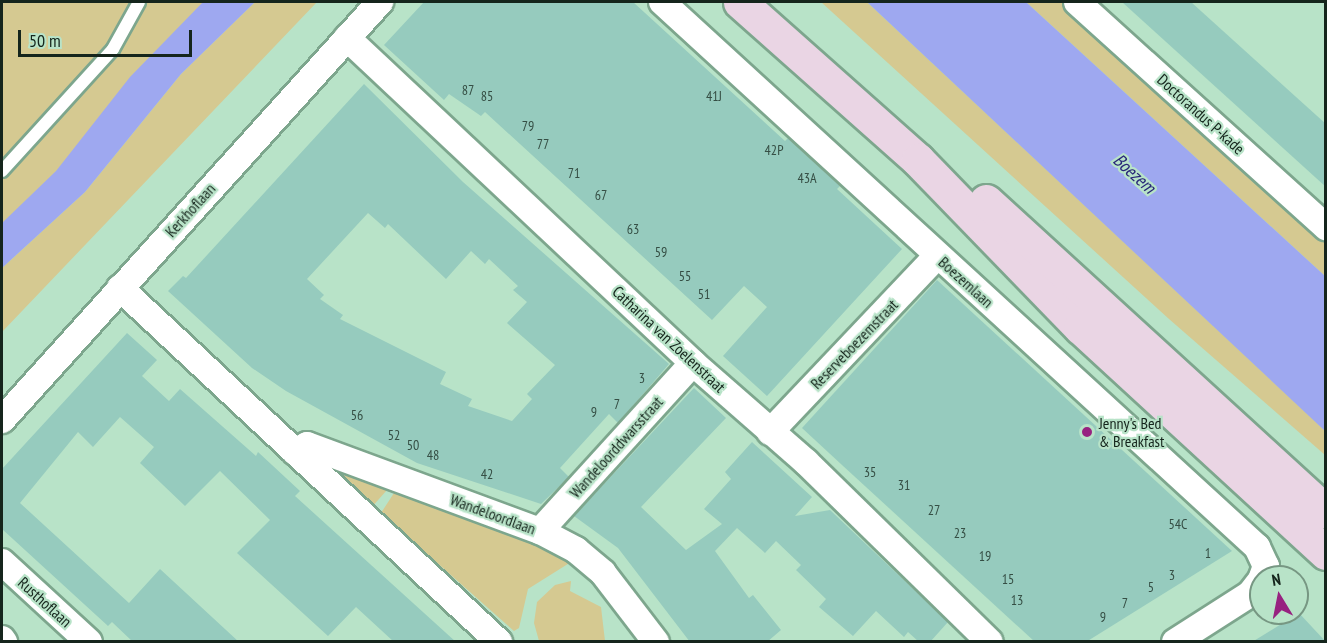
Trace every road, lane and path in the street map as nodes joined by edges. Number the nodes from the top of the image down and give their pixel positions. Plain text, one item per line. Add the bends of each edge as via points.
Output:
1 (139, 2) edge
2 (380, 2) edge
3 (662, 2) edge
4 (740, 2) edge
5 (769, 2) edge
6 (1077, 2) edge
7 (347, 38) junction
8 (2, 171) edge
9 (1326, 227) edge
10 (937, 256) junction
11 (120, 288) junction
12 (693, 363) junction
13 (2, 420) edge
14 (770, 432) junction
15 (295, 452) junction
16 (1326, 512) edge
17 (540, 531) junction
18 (1326, 553) edge
19 (2, 562) edge
20 (1261, 565) edge
21 (1249, 595) edge
22 (89, 642) edge
23 (499, 642) edge
24 (656, 642) edge
25 (990, 642) edge
26 (1175, 642) edge

1 - 8 lane via 113,49
2 - 7 street, Kerkhoflaan
3 - 10 street, Boezemlaan
4 - 18 main road via 918,160 1080,327
5 - 16 main road
6 - 9 street, Doctorandus P-kade
7 - 11 street, Kerkhoflaan
7 - 12 street, Catharina van Zoelenstraat
10 - 14 street, Reserveboezemstraat
10 - 20 street, Boezemlaan via 1257,547
11 - 13 street, Kerkhoflaan
11 - 15 street
12 - 14 street, Catharina van Zoelenstraat
12 - 17 street, Wandeloorddwarsstraat
14 - 25 street, Catharina van Zoelenstraat
15 - 17 street, Wandeloordlaan via 307,445
15 - 23 street
17 - 24 street, Wandeloordlaan via 576,550 603,573
19 - 22 street, Rusthoflaan
21 - 26 street

